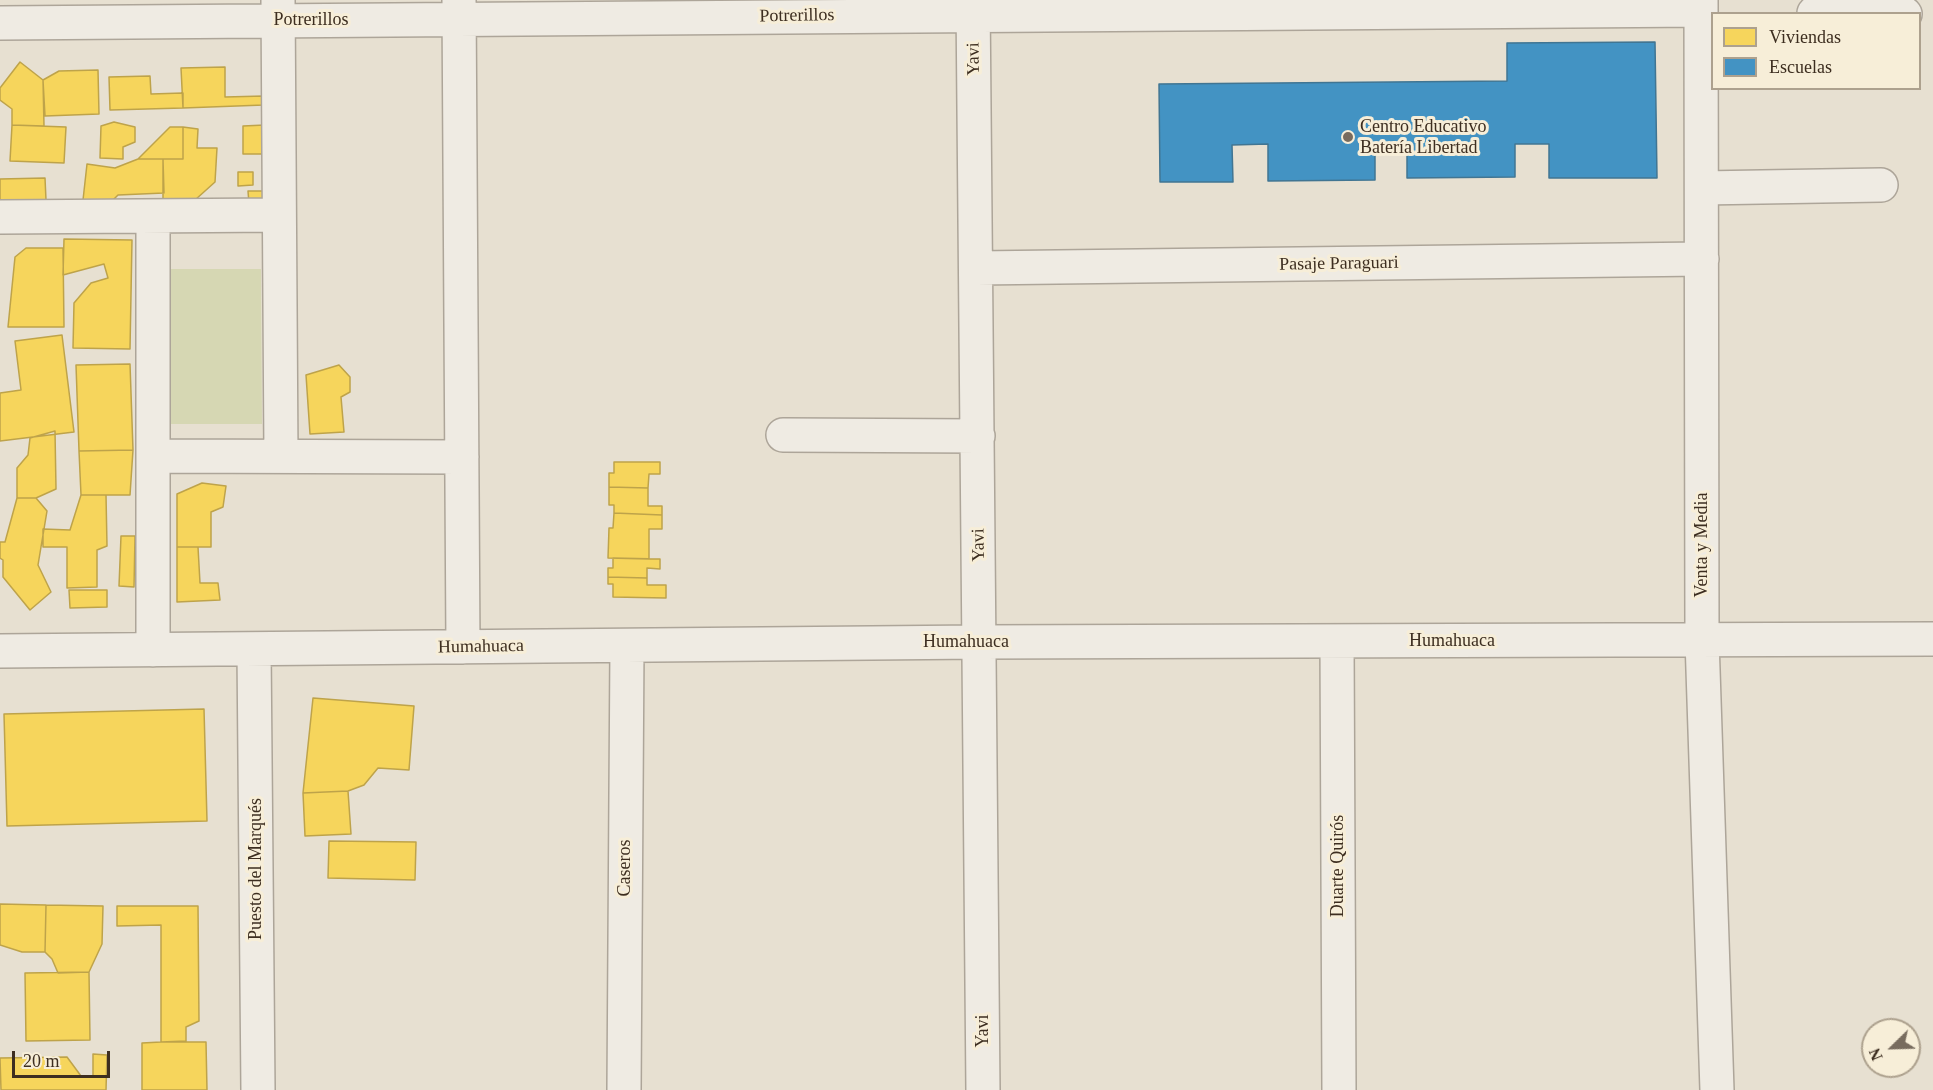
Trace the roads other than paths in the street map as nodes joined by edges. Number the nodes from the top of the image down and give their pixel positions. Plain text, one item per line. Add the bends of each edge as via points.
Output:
1 (1701, 5) edge
2 (974, 7) edge
3 (650, 9) edge
4 (278, 10) edge
5 (459, 10) edge
6 (0, 23) edge
7 (1881, 185) dead end
8 (1702, 188) junction
9 (279, 215) junction
10 (153, 216) junction
11 (0, 217) edge
12 (1702, 259) junction
13 (977, 268) junction
14 (783, 435) dead end
15 (978, 436) junction
16 (153, 456) junction
17 (281, 456) junction
18 (462, 457) junction
19 (1933, 639) edge
20 (1702, 640) junction
21 (1337, 641) junction
22 (980, 642) junction
23 (627, 645) junction
24 (463, 647) junction
25 (254, 649) junction
26 (153, 650) junction
27 (0, 651) edge
28 (258, 1090) edge
29 (624, 1090) edge
30 (983, 1090) edge
31 (1339, 1090) edge
32 (1717, 1090) edge

1 - 2 street, Potrerillos
1 - 8 street, Venta y Media
2 - 3 street, Potrerillos
2 - 13 street, Yavi
3 - 5 street, Potrerillos
4 - 5 street, Potrerillos
4 - 6 street, Potrerillos
4 - 9 street
5 - 18 street
7 - 8 street
8 - 12 street, Venta y Media
9 - 10 street
9 - 17 street
10 - 11 street
10 - 16 street
12 - 13 street, Pasaje Paraguari
12 - 20 street, Venta y Media
13 - 15 street, Yavi
14 - 15 street
15 - 22 street, Yavi
16 - 17 street
16 - 26 street
17 - 18 street
18 - 24 street
19 - 20 street, Humahuaca
20 - 21 street, Humahuaca
20 - 32 street, Venta y Media
21 - 22 street, Humahuaca
21 - 31 street, Duarte Quirós
22 - 23 street, Humahuaca
22 - 30 street, Yavi
23 - 24 street, Humahuaca
23 - 29 street, Caseros
24 - 25 street, Humahuaca
25 - 26 street, Humahuaca
25 - 28 street, Puesto del Marqués
26 - 27 street, Humahuaca

